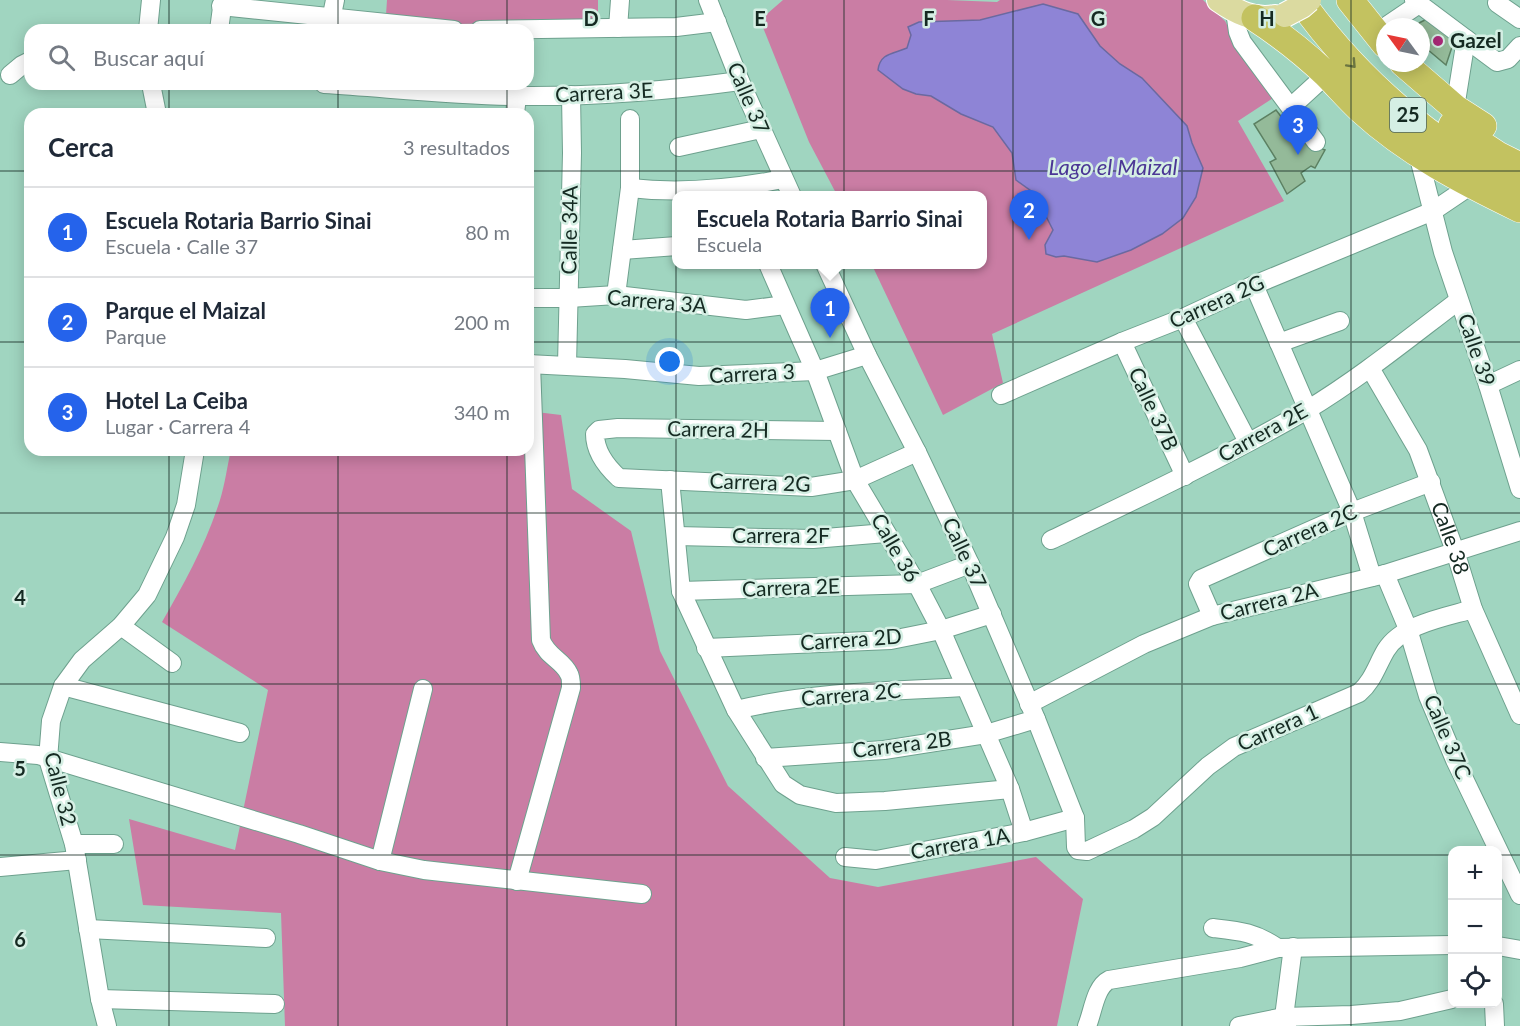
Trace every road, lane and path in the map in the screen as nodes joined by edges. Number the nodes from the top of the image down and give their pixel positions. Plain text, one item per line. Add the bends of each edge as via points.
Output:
1 (151, 0) edge
2 (620, 0) edge
3 (708, 0) edge
4 (1417, 2) edge
5 (222, 3) edge
6 (1497, 3) dead end
7 (1315, 6) edge
8 (1236, 10) edge
9 (332, 15) edge
10 (1399, 18) edge
11 (1520, 19) edge
12 (717, 22) junction
13 (149, 24) edge
14 (220, 24) edge
15 (405, 24) edge
16 (618, 28) junction
17 (534, 29) edge
18 (1376, 30) edge
19 (1466, 39) junction
20 (1520, 46) edge
21 (24, 64) edge
22 (1413, 72) edge
23 (10, 75) dead end
24 (1326, 75) junction
25 (740, 81) junction
26 (152, 90) edge
27 (453, 90) edge
28 (571, 96) junction
29 (516, 105) edge
30 (1291, 107) junction
31 (156, 108) edge
32 (1455, 108) junction
33 (630, 118) dead end
34 (761, 129) junction
35 (1316, 142) dead end
36 (679, 147) dead end
37 (1520, 148) edge
38 (1418, 154) junction
39 (1520, 166) edge
40 (783, 179) junction
41 (1470, 186) junction
42 (630, 188) junction
43 (1520, 188) edge
44 (790, 191) edge
45 (1520, 210) edge
46 (1433, 212) junction
47 (672, 246) edge
48 (622, 250) junction
49 (770, 269) edge
50 (827, 269) edge
51 (1254, 285) junction
52 (616, 295) junction
53 (534, 298) edge
54 (569, 298) junction
55 (1458, 301) junction
56 (785, 305) junction
57 (1183, 318) junction
58 (1340, 321) dead end
59 (1122, 342) junction
60 (1279, 343) junction
61 (867, 355) junction
62 (534, 364) edge
63 (567, 365) junction
64 (1370, 368) junction
65 (1520, 370) edge
66 (815, 371) junction
67 (1488, 384) junction
68 (1002, 395) dead end
69 (1308, 409) junction
70 (837, 431) junction
71 (1248, 442) junction
72 (917, 452) junction
73 (194, 456) edge
74 (534, 456) edge
75 (603, 461) joint
76 (1516, 463) edge
77 (1185, 476) junction
78 (670, 480) junction
79 (855, 480) junction
80 (1431, 482) junction
81 (1520, 489) edge
82 (1352, 512) junction
83 (1520, 531) edge
84 (886, 533) junction
85 (676, 536) junction
86 (1051, 540) dead end
87 (1455, 551) junction
88 (970, 564) junction
89 (1378, 575) junction
90 (917, 584) junction
91 (681, 591) junction
92 (1473, 609) junction
93 (992, 614) junction
94 (1212, 616) junction
95 (121, 626) junction
96 (1408, 629) junction
97 (940, 630) junction
98 (706, 648) junction
99 (172, 663) dead end
100 (63, 686) junction
101 (966, 687) junction
102 (423, 689) dead end
103 (736, 710) junction
104 (1033, 711) junction
105 (1520, 715) edge
106 (240, 733) dead end
107 (986, 734) junction
108 (0, 752) edge
109 (765, 758) junction
110 (48, 759) junction
111 (1010, 789) junction
112 (1075, 818) junction
113 (1024, 832) junction
114 (114, 844) dead end
115 (1078, 850) joint
116 (76, 852) junction
117 (845, 857) dead end
118 (380, 861) junction
119 (0, 867) edge
120 (517, 881) junction
121 (1518, 883) edge
122 (642, 894) dead end
123 (1213, 928) dead end
124 (88, 929) junction
125 (266, 939) dead end
126 (1448, 945) edge
127 (1286, 947) junction
128 (1502, 947) edge
129 (1520, 950) edge
130 (100, 999) junction
131 (1448, 1000) edge
132 (275, 1004) dead end
133 (1494, 1008) edge
134 (1285, 1022) edge
135 (107, 1026) edge
136 (1087, 1026) edge
137 (1239, 1026) edge
138 (1495, 1026) edge

1 - 13 street
2 - 16 street
3 - 12 street, Calle 37
4 - 10 street
4 - 19 street
5 - 9 street
5 - 14 street
6 - 11 street
7 - 8 main road via 1270,18
7 - 18 highway
7 - 39 highway, 25 via 1410,94 1467,136
7 -> 43 highway, 25 via 1358,71 1447,145
8 - 24 highway via 1284,37
8 - 30 street via 1235,22 1242,42
9 - 15 street
12 - 16 street
12 - 25 street, Calle 37
16 - 17 street
19 - 20 street via 1497,62 1508,59
19 - 32 street
21 - 23 street
22 - 32 highway
24 - 30 street
24 - 38 highway via 1361,110
25 - 28 street, Carrera 3E
25 - 34 street, Calle 37
26 - 31 street
27 - 29 street, Carrera 3E
28 - 29 street, Carrera 3E
28 - 54 street, Calle 34A
30 - 35 street
32 - 37 highway
33 - 42 street
34 - 36 street
34 - 40 street, Calle 37
38 - 41 highway
38 - 46 street, Calle 39
40 - 42 street via 695,191
40 - 44 street, Calle 37
41 - 45 highway
41 - 46 street
42 - 48 street
46 - 51 street, Carrera 2G
46 - 55 street, Calle 39
47 - 48 street
48 - 52 street
49 - 56 street, Calle 36
50 - 61 street, Calle 37
51 - 57 street, Carrera 2G
51 - 60 street, Calle 37C
52 - 54 street, Carrera 3A
52 - 56 street, Carrera 3A via 746,310
53 - 54 street, Carrera 3A
54 - 63 street, Calle 34A
55 - 64 street, Carrera 2E
55 - 67 street, Calle 39
56 - 66 street, Calle 36
57 - 59 street, Carrera 2G
57 - 71 street
58 - 60 street
59 - 68 street, Carrera 2G
59 - 77 street, Calle 37B
60 - 69 street, Calle 37C
61 - 66 street, Carrera 3
61 - 72 street, Calle 37
62 - 63 street, Carrera 3
63 - 66 street, Carrera 3 via 699,376
64 - 69 street, Carrera 2E
64 - 80 street, Calle 38 via 1404,424
65 - 67 street
66 - 70 street, Calle 36
67 - 76 street, Calle 39
69 - 71 street, Carrera 2E
69 - 82 street, Calle 37C
70 - 75 street, Carrera 2H via 599,429 595,439
70 - 79 street, Calle 36
71 - 77 street, Carrera 2E
72 - 79 street, Carrera 2G
72 - 88 street, Calle 37
73 - 95 street, Calle 32 via 186,505 175,537 147,595
74 - 120 street via 541,640 545,650 570,674 571,688
75 - 78 street, Carrera 2G via 619,478
76 - 81 street, Calle 39
77 - 86 street, Carrera 2E
78 - 79 street, Carrera 2G via 811,487
78 - 85 street
79 - 84 street, Calle 36
80 - 82 street, Carrera 2C
80 - 87 street, Calle 38
82 - 89 street, Calle 37C
82 - 94 street, Carrera 2C via 1201,579 1199,589
83 - 87 street, Carrera 2A
84 - 85 street, Carrera 2F via 813,539
84 - 90 street, Calle 36
85 - 91 street
87 - 89 street, Carrera 2A
87 - 92 street, Calle 38
88 - 90 street, Carrera 2E
88 - 93 street, Calle 37
89 - 94 street, Carrera 2A
89 - 96 street, Calle 37C
90 - 91 street, Carrera 2E
90 - 97 street, Calle 36
91 - 98 street
92 - 96 street, Carrera 1
92 - 105 street, Calle 38
93 - 97 street, Carrera 2D
93 - 104 street, Calle 37
94 - 104 street, Carrera 2A via 1144,644
95 - 99 street
95 - 100 street, Calle 32 via 82,660
96 - 115 street, Carrera 1 via 1386,650 1372,680 1359,693 1234,747 1153,817 1087,851
96 - 121 street, Calle 37C via 1428,696 1455,760
97 - 98 street, Carrera 2D via 891,640
97 - 101 street, Calle 36
98 - 103 street
100 - 106 street
100 - 110 street, Calle 32 via 51,721
101 - 103 street, Carrera 2C via 806,698
101 - 107 street, Calle 36
102 - 118 street
103 - 109 street
104 - 107 street, Carrera 2B
104 - 112 street, Calle 37
107 - 109 street, Carrera 2B via 884,750
107 - 111 street, Calle 36
108 - 110 street
109 - 111 street via 783,784 800,795 836,803
110 - 116 street, Calle 32
110 - 118 street
111 - 113 street, Calle 36
112 - 113 street, Carrera 1A
112 - 115 street, Calle 37
113 - 117 street, Carrera 1A via 876,860
114 - 116 street
116 - 119 street
116 - 124 street, Calle 32
118 - 120 street
120 - 122 street
123 - 127 street via 1246,932
124 - 125 street
124 - 130 street, Calle 32
126 - 127 street
127 - 134 street
127 - 136 street via 1109,980 1098,992
128 - 129 street
130 - 132 street
130 - 135 street, Calle 32
131 - 134 street via 1401,1011
133 - 138 street
134 - 137 street

